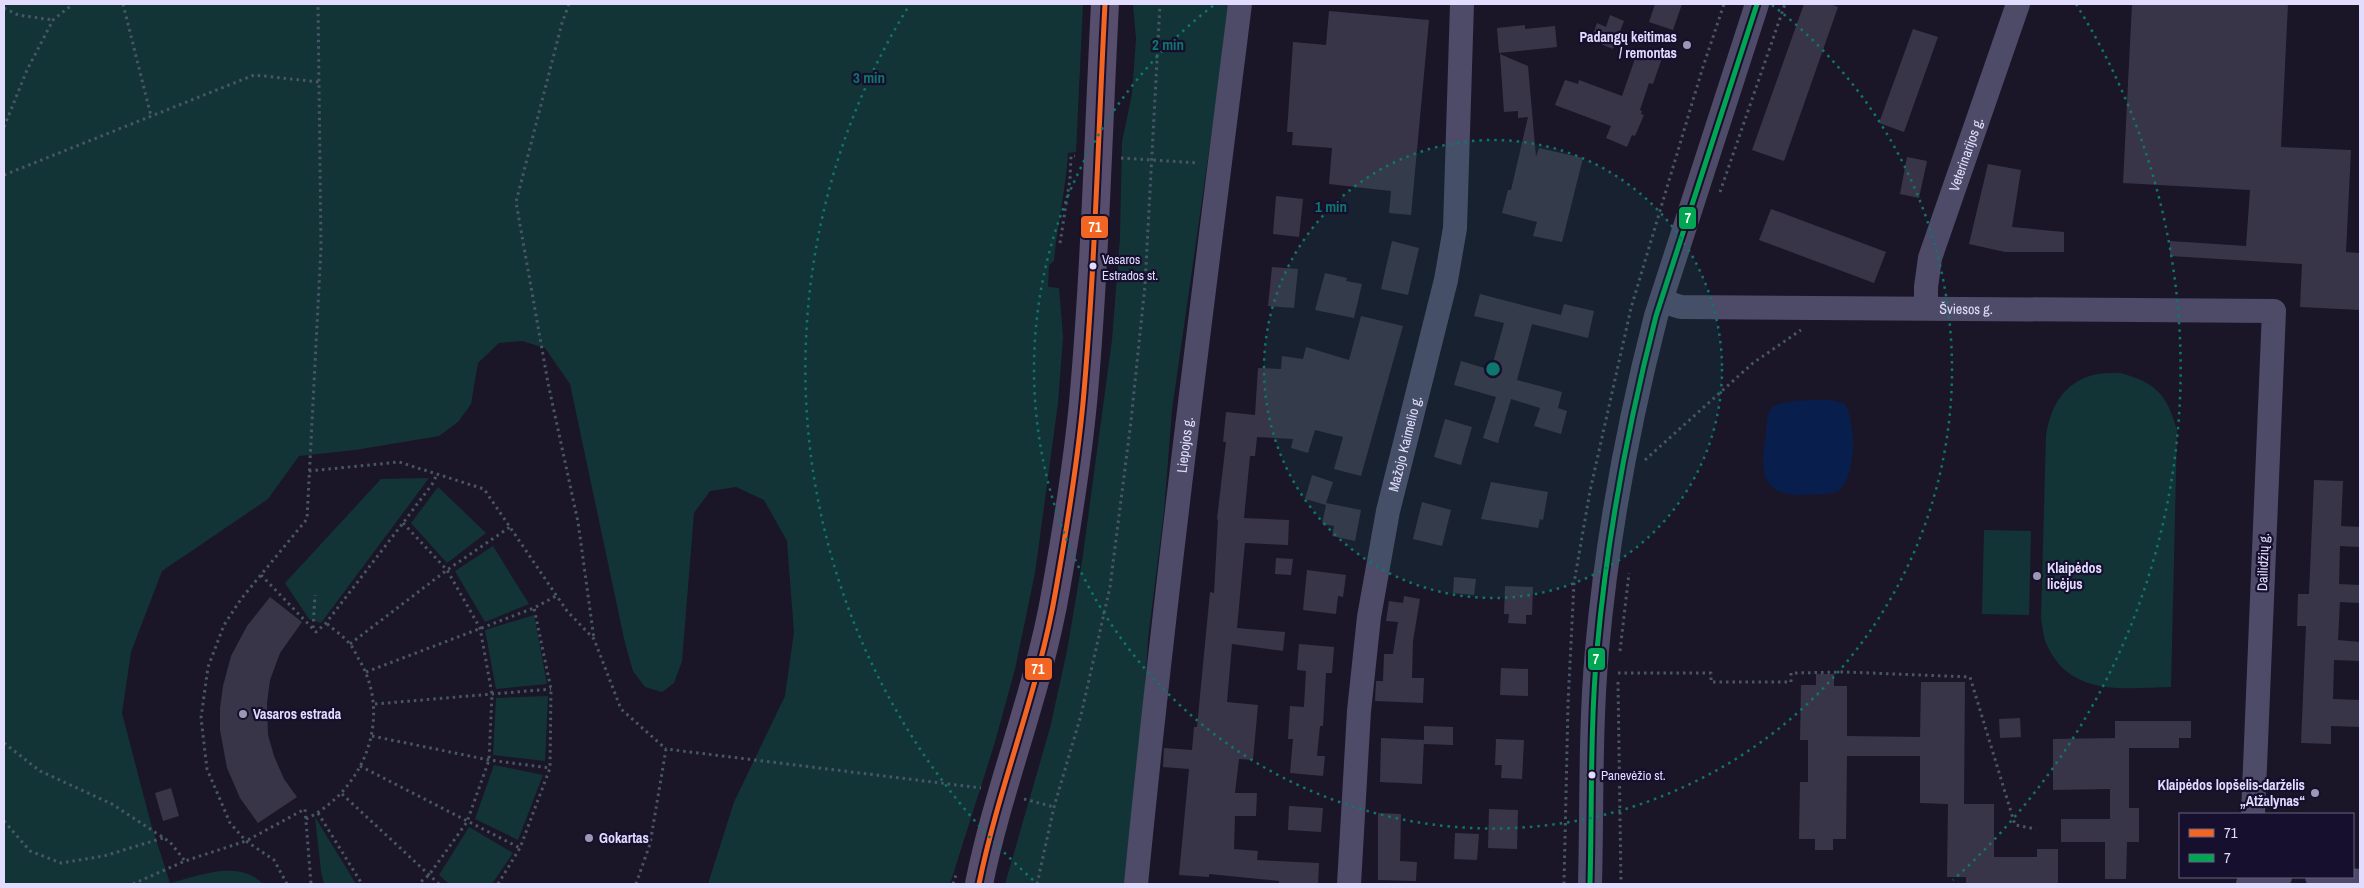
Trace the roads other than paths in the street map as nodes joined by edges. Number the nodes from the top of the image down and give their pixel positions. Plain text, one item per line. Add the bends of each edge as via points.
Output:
1 (1105, 4) edge
2 (1240, 4) edge
3 (1462, 4) edge
4 (1757, 4) edge
5 (2018, 4) edge
6 (1661, 301) junction
7 (1926, 308) junction
8 (2274, 311) joint
9 (2253, 813) edge
10 (2275, 878) edge
11 (2326, 878) edge
12 (2360, 882) edge
13 (979, 883) edge
14 (1136, 884) edge
15 (1349, 884) edge
16 (1590, 884) edge
17 (2247, 884) edge

1 - 13 main road via 1090,307 1083,404 1071,494 1056,592 1034,688
2 - 14 street, Liepojos g. via 1151,730
3 - 15 street, Mažojo Kaimelio g. via 1455,228 1446,280 1388,511 1373,590 1359,711
4 - 6 street
5 - 7 street, Veterinarijos g. via 1930,258
6 - 7 street, Šviesos g. via 1681,307
6 - 16 street via 1641,380 1607,560 1595,689
7 - 8 street, Šviesos g.
8 - 9 street, Dailidžių g.
10 - 17 street
11 - 12 street

